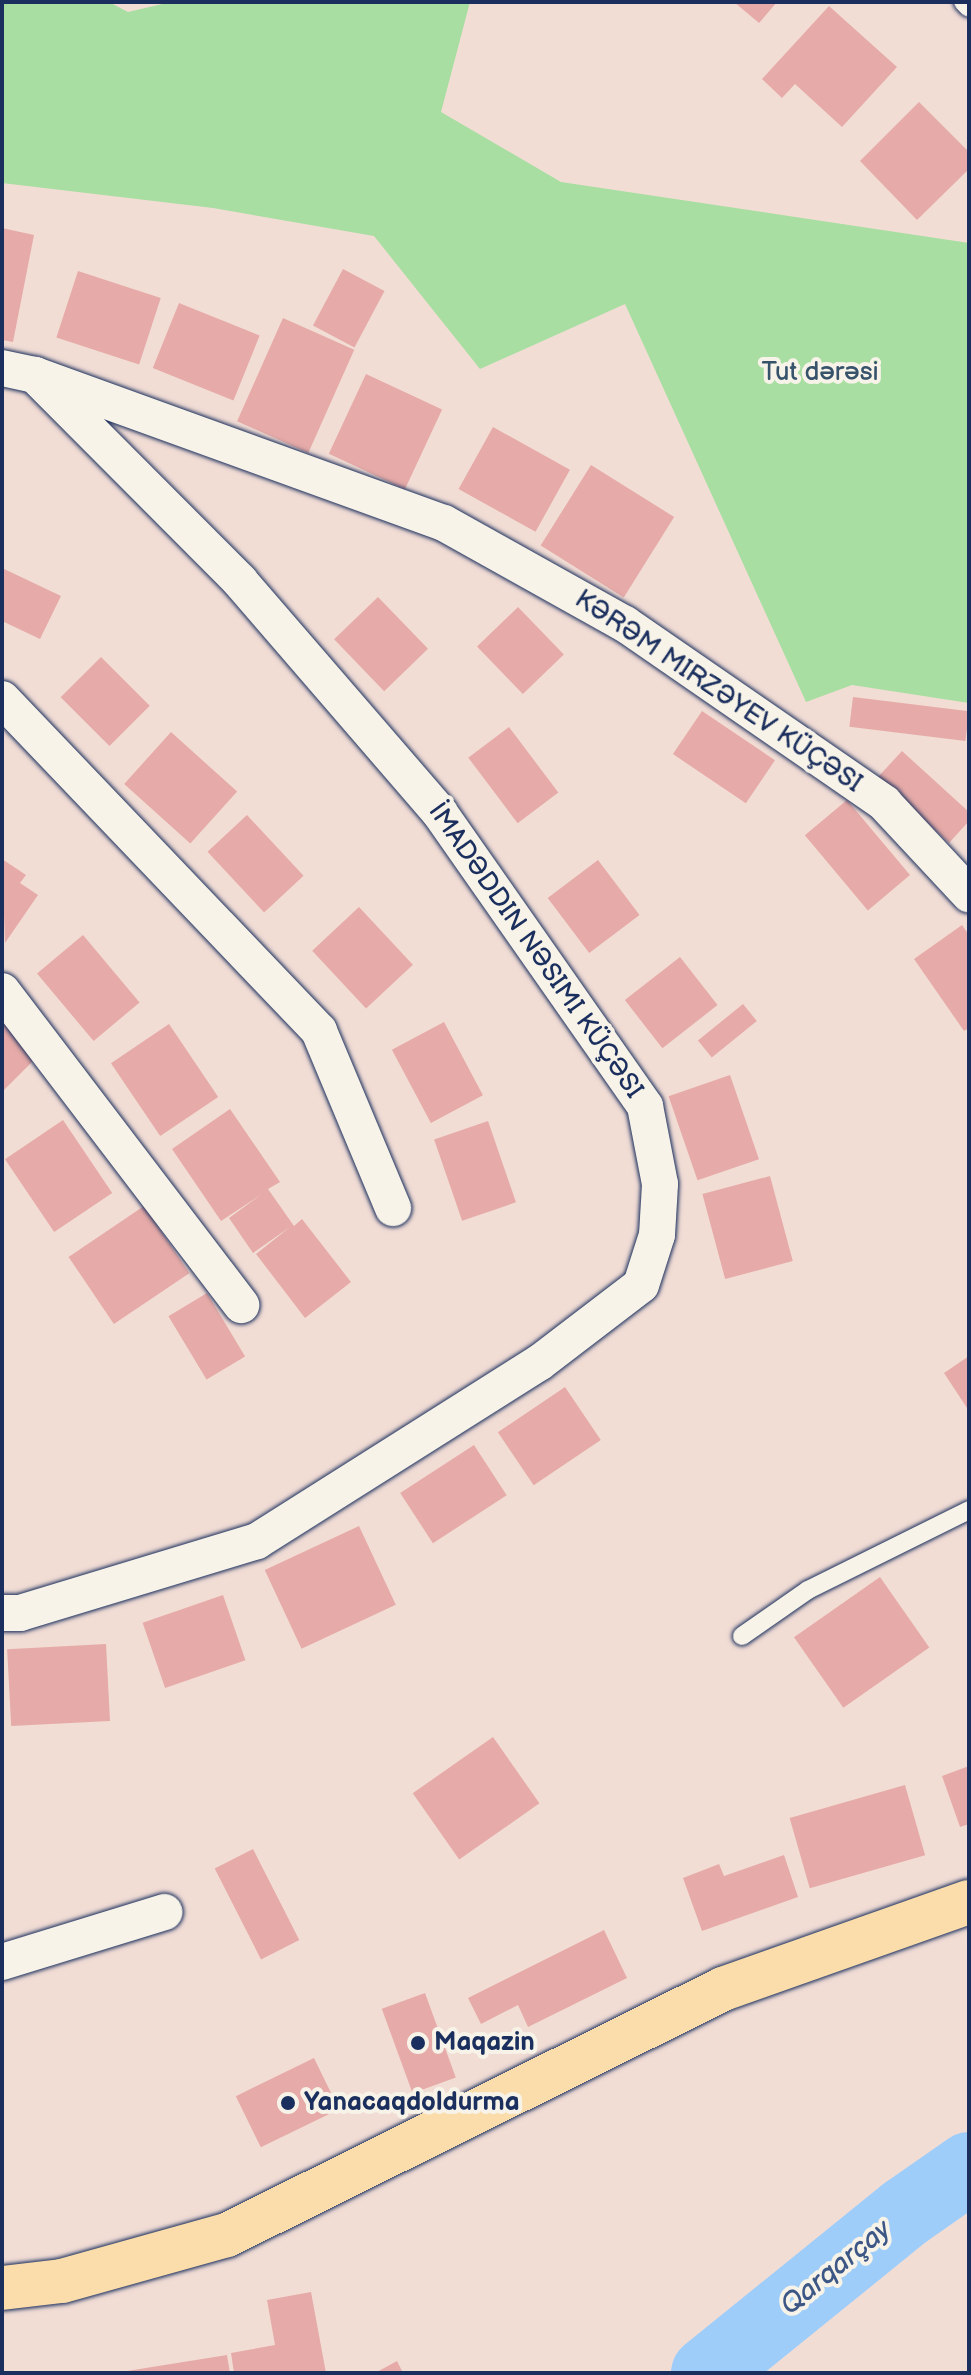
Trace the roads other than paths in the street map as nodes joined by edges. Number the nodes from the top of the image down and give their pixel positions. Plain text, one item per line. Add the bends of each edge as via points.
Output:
1 (963, 2) edge
2 (969, 8) edge
3 (18, 372) edge
4 (2, 699) edge
5 (969, 894) edge
6 (2, 991) edge
7 (393, 1208) dead end
8 (241, 1305) dead end
9 (969, 1510) edge
10 (2, 1613) edge
11 (742, 1636) dead end
12 (969, 1902) edge
13 (165, 1912) dead end
14 (2, 1962) edge
15 (2, 2288) edge

1 - 2 lane
3 - 5 street, KƏRƏM MIRZƏYEV KÜÇƏSI via 444,523 625,624 884,803
3 - 10 street, İMADƏDDIN NƏSIMI KÜÇƏSI via 240,581 440,813 645,1106 660,1184 657,1235 641,1285 539,1363 257,1541 20,1613
4 - 7 street via 319,1031
6 - 8 street
9 - 11 lane via 808,1590
12 - 15 main road via 723,1989 227,2235 62,2281
13 - 14 street

